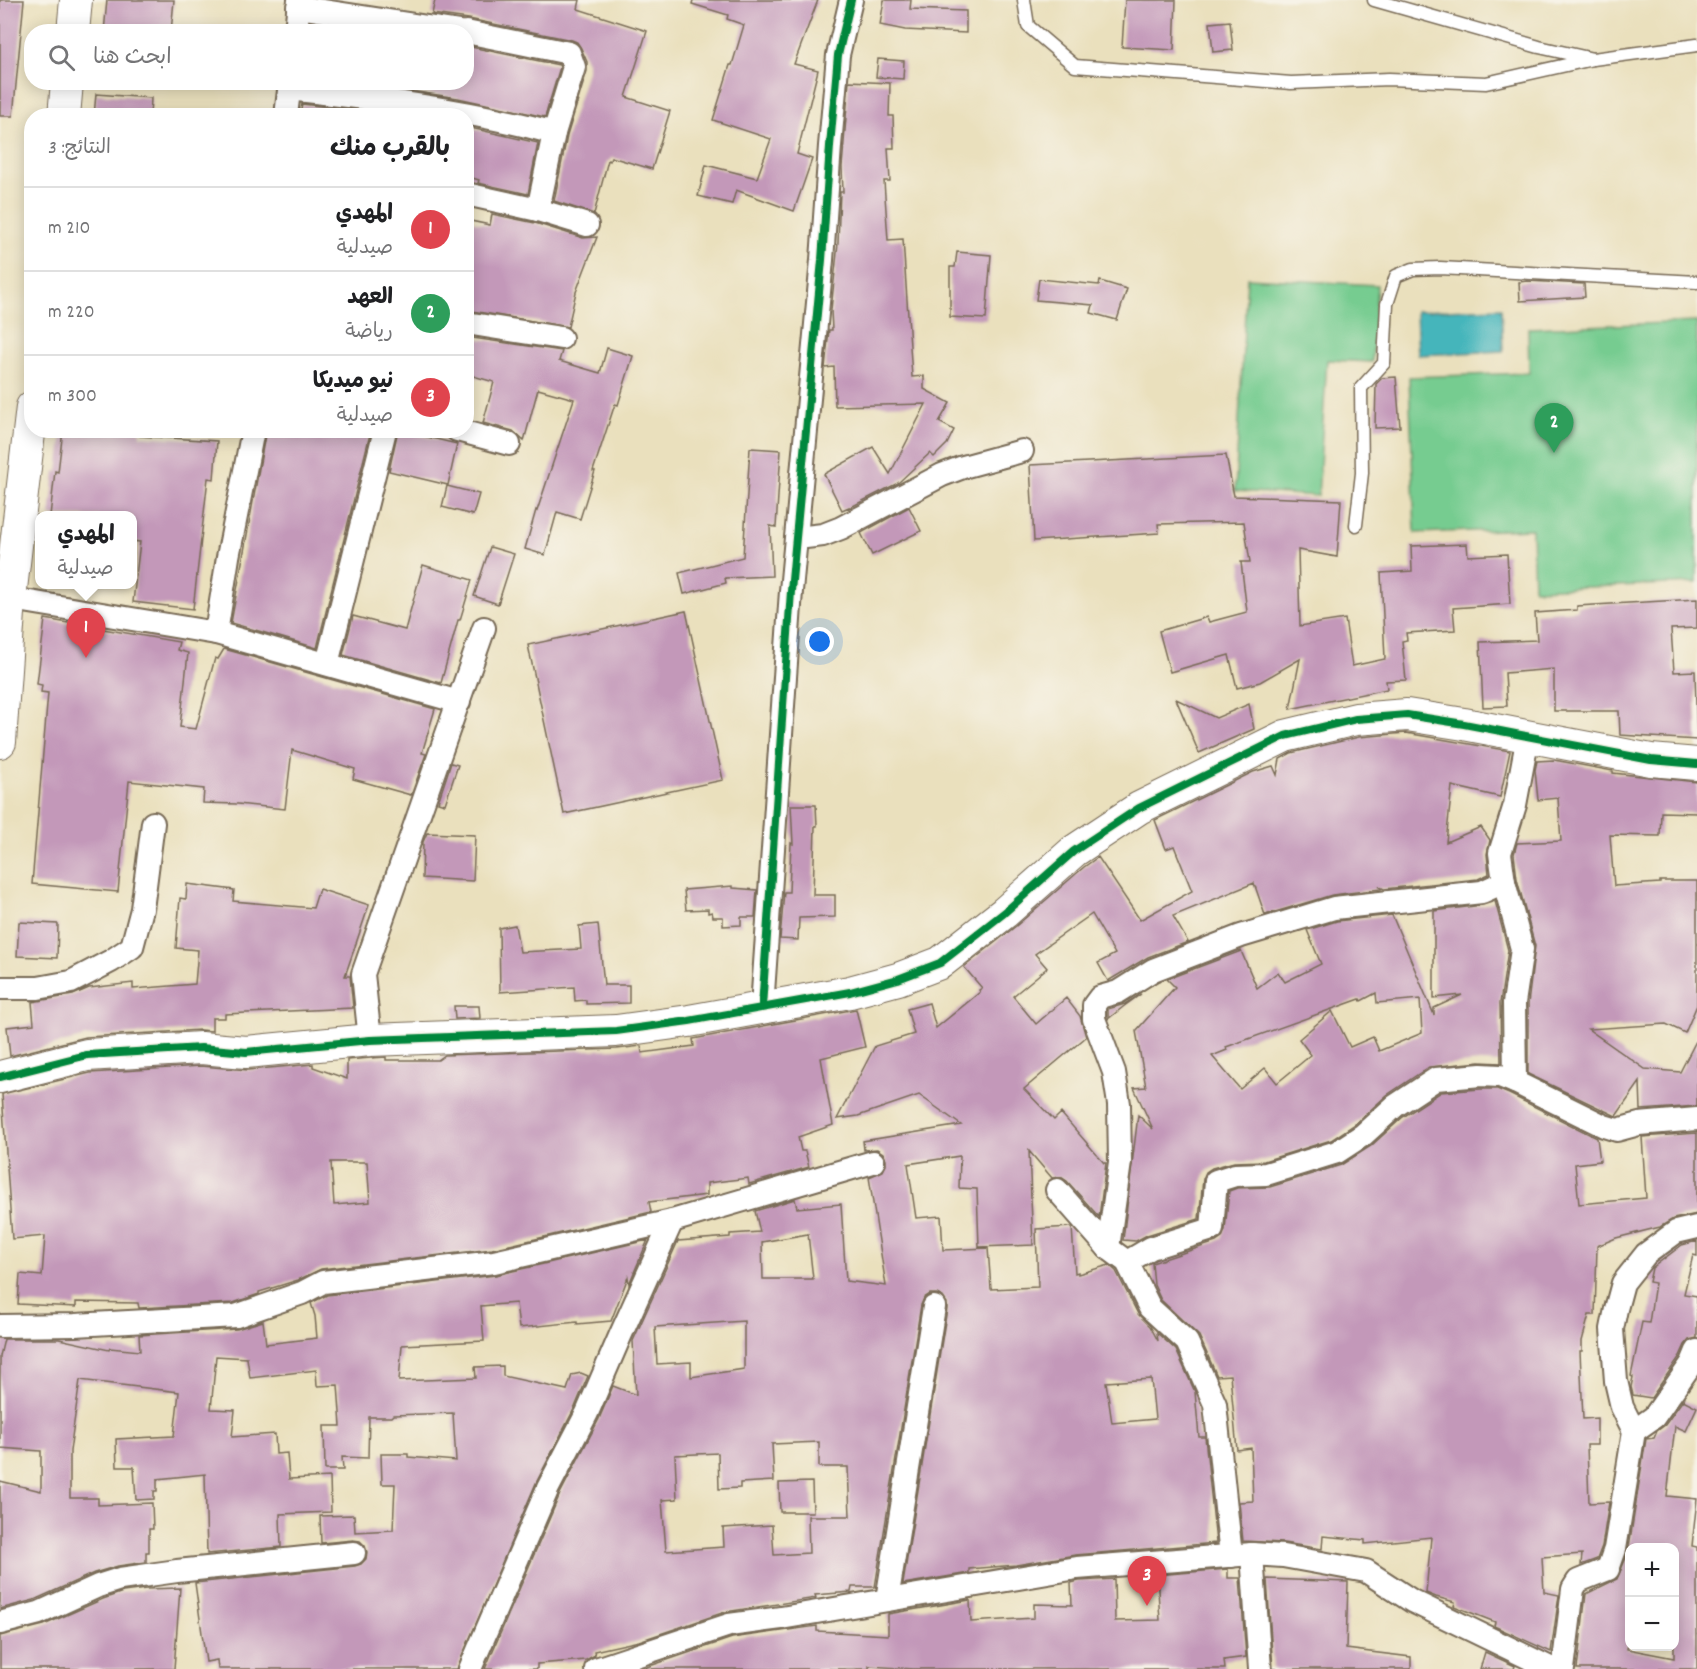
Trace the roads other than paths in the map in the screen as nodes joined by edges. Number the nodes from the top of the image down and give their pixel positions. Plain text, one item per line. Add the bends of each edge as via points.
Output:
1 (76, 0) edge
2 (850, 0) edge
3 (1024, 0) edge
4 (1374, 0) edge
5 (299, 3) edge
6 (74, 24) edge
7 (297, 24) edge
8 (416, 24) edge
9 (474, 35) edge
10 (1697, 45) edge
11 (1593, 59) junction
12 (66, 90) edge
13 (289, 90) edge
14 (316, 90) edge
15 (65, 108) edge
16 (287, 108) edge
17 (432, 108) edge
18 (474, 116) edge
19 (554, 133) junction
20 (474, 196) edge
21 (537, 210) junction
22 (587, 225) dead end
23 (1697, 282) edge
24 (474, 324) edge
25 (561, 338) dead end
26 (474, 434) edge
27 (28, 438) edge
28 (251, 438) edge
29 (384, 438) edge
30 (510, 444) dead end
31 (1023, 451) dead end
32 (1356, 525) dead end
33 (797, 538) junction
34 (5, 597) edge
35 (484, 628) dead end
36 (216, 633) junction
37 (327, 664) junction
38 (459, 702) junction
39 (1528, 736) junction
40 (0, 742) edge
41 (1697, 764) edge
42 (153, 823) dead end
43 (1504, 882) junction
44 (0, 988) edge
45 (762, 1007) junction
46 (370, 1040) junction
47 (0, 1077) edge
48 (1515, 1082) junction
49 (1697, 1119) edge
50 (873, 1162) dead end
51 (1057, 1190) dead end
52 (672, 1221) junction
53 (1697, 1227) edge
54 (1108, 1248) junction
55 (1127, 1262) junction
56 (934, 1307) dead end
57 (0, 1326) edge
58 (1697, 1351) edge
59 (1634, 1431) junction
60 (354, 1553) dead end
61 (1241, 1555) junction
62 (887, 1600) junction
63 (0, 1623) edge
64 (470, 1669) edge
65 (596, 1669) edge
66 (1260, 1669) edge
67 (1552, 1669) edge
68 (1563, 1669) edge

1 - 6 street
2 - 33 street via 838,55
3 - 11 lane via 1028,26 1075,66 1291,83 1389,79 1486,83
4 - 11 lane
5 - 7 street
5 - 8 street
9 - 19 street via 569,53 574,67
10 - 11 lane
12 - 15 street
13 - 16 street
14 - 17 street
18 - 19 street
19 - 21 street
20 - 21 street
21 - 22 street
23 - 32 lane via 1440,268 1413,269 1396,276 1387,303 1384,363 1361,388 1362,472
24 - 25 street
26 - 30 street
27 - 34 street
28 - 36 street
29 - 37 street
31 - 33 street via 942,475 841,528
33 - 45 street
34 - 36 street
34 - 40 street
35 - 38 street
36 - 37 street
37 - 38 street
38 - 46 street via 363,974
39 - 41 street via 1651,760
39 - 43 street via 1515,805 1500,853
39 - 45 street via 1407,715 1356,719 1285,736 1139,808 1074,851 940,963 850,992
42 - 44 street via 142,909 132,947 70,982 38,988
43 - 48 street via 1522,949 1514,1002
43 - 54 street via 1482,892 1334,908 1153,970 1118,992 1100,997 1094,1005 1094,1019 1114,1072 1119,1104 1120,1162
45 - 46 street via 616,1031
46 - 47 street via 246,1052 201,1048 87,1055
48 - 49 street via 1617,1130
48 - 55 street via 1481,1075 1436,1079 1336,1152 1266,1174 1222,1178 1216,1181 1212,1229 1151,1248
50 - 52 street
51 - 54 street
52 - 57 street via 494,1262 323,1282 236,1316
52 - 64 street via 587,1413 548,1488
53 - 59 street via 1676,1232 1653,1248 1623,1283 1612,1329 1616,1381 1622,1407
54 - 55 street
55 - 61 street via 1150,1308 1187,1342 1215,1404
56 - 62 street
58 - 59 street via 1654,1417
59 - 68 street via 1615,1549 1608,1569 1578,1581 1572,1589
60 - 63 street via 120,1579 39,1613
61 - 62 street via 1077,1568
61 - 66 street
61 - 67 street via 1283,1556 1366,1571 1412,1601
62 - 65 street via 729,1624

